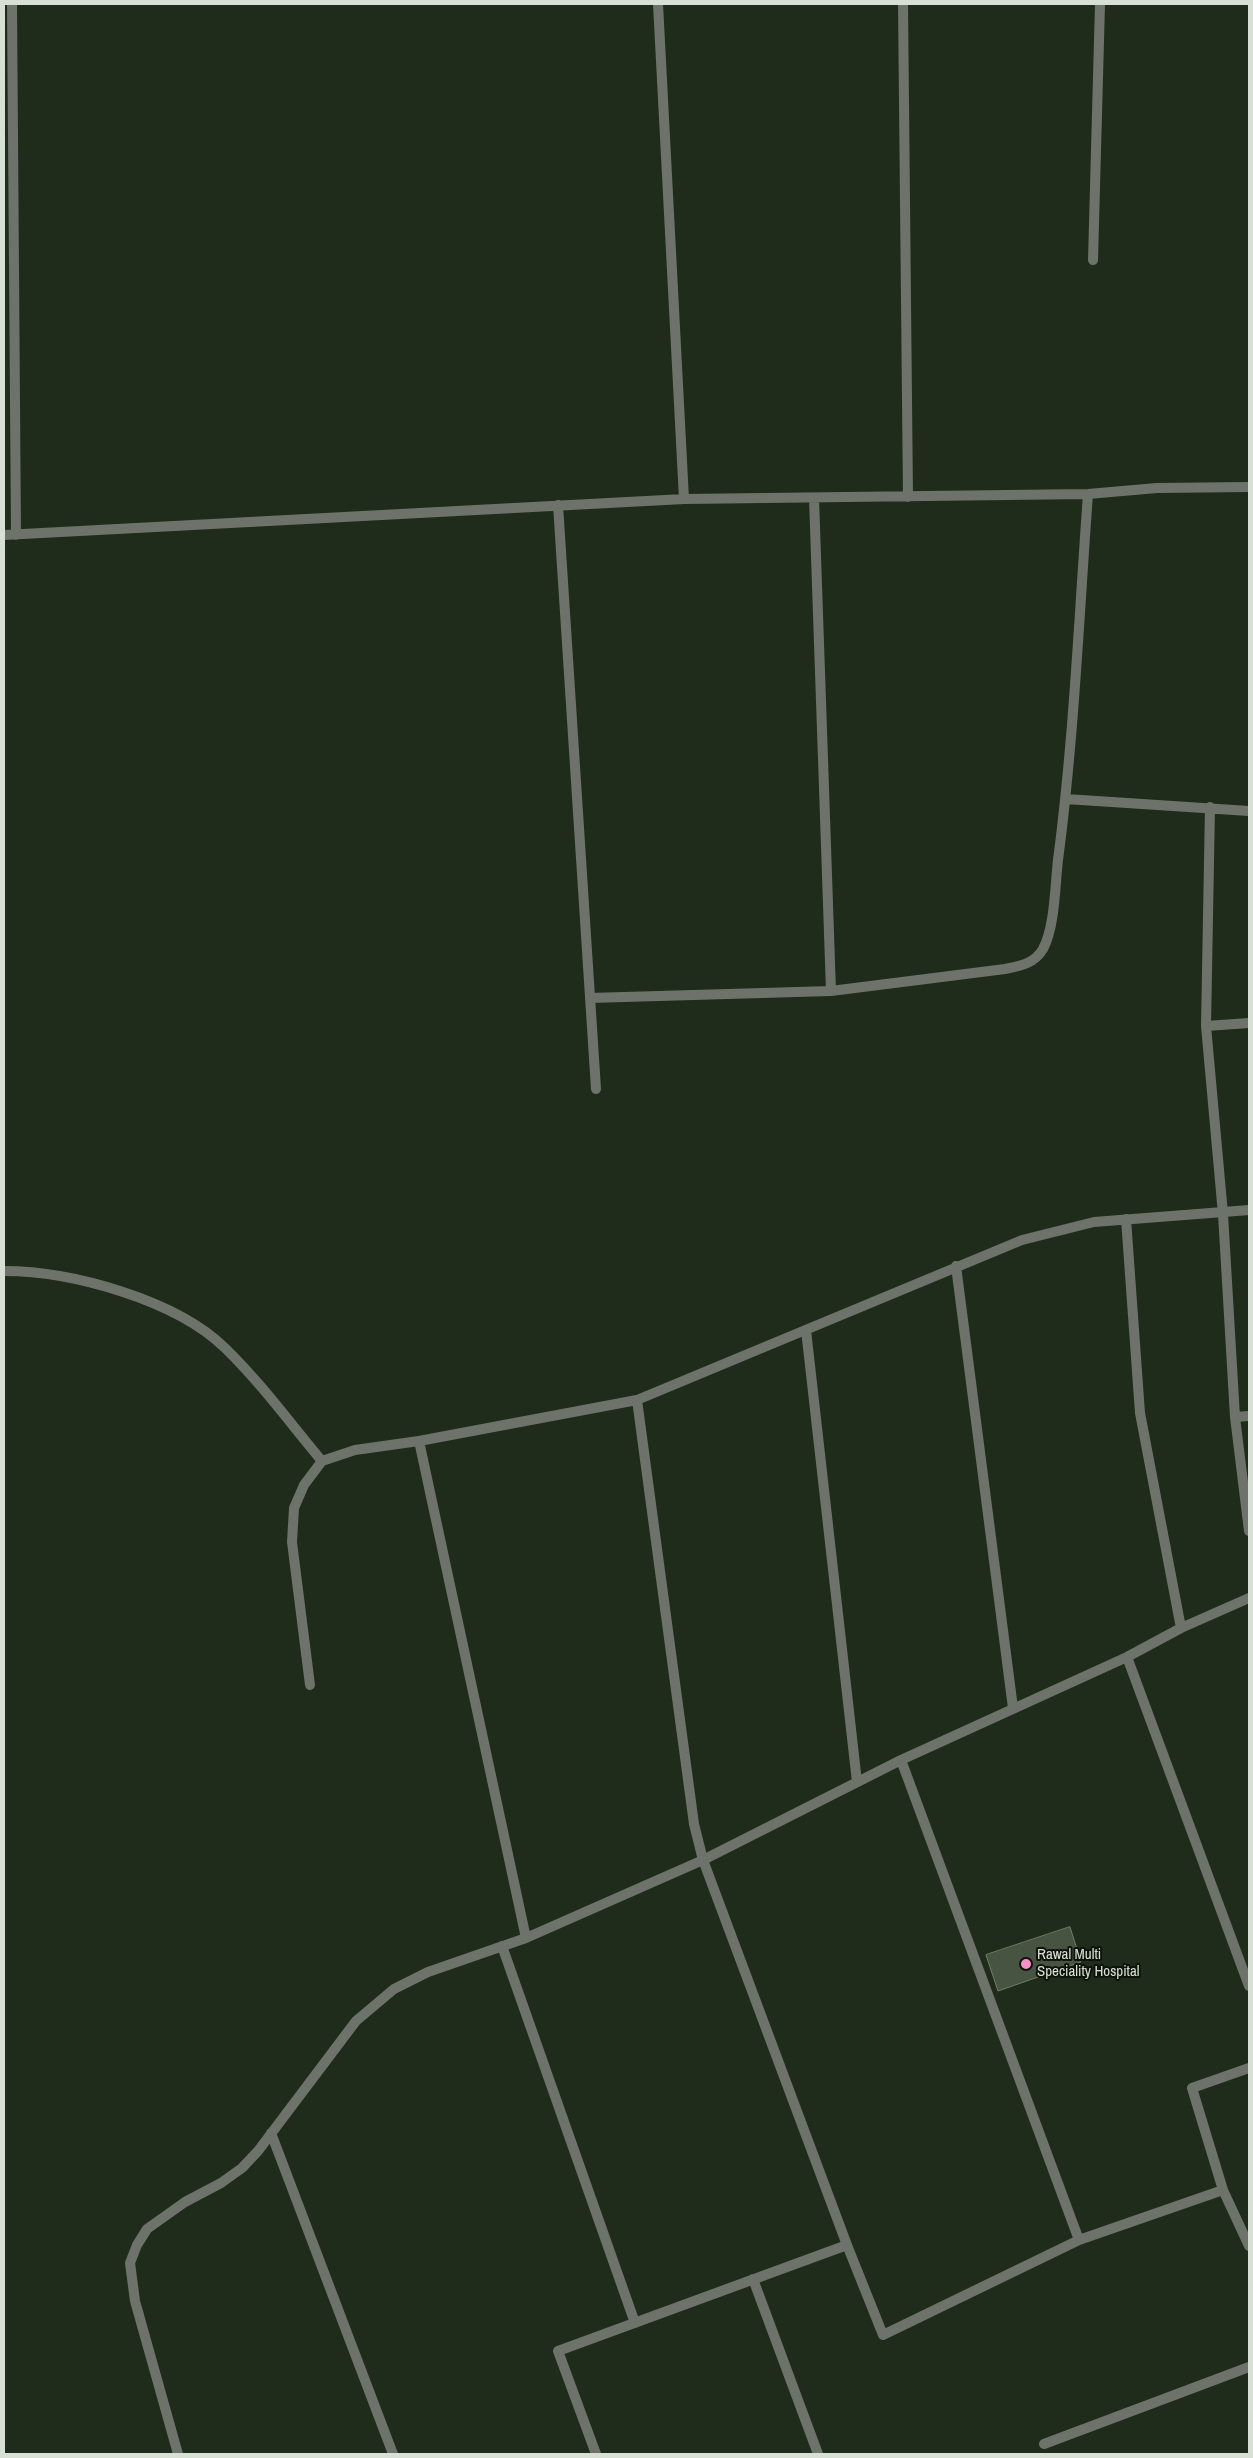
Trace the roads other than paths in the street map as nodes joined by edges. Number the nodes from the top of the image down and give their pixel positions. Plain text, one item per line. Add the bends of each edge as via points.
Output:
1 (12, 4) edge
2 (658, 4) edge
3 (903, 4) edge
4 (1100, 4) edge
5 (1093, 260) dead end
6 (1249, 487) edge
7 (1088, 494) junction
8 (908, 497) junction
9 (814, 498) junction
10 (684, 499) junction
11 (558, 505) junction
12 (4, 535) edge
13 (16, 535) junction
14 (1066, 799) junction
15 (1210, 807) junction
16 (1249, 811) edge
17 (831, 991) junction
18 (590, 998) junction
19 (1249, 1023) edge
20 (1206, 1026) junction
21 (596, 1089) dead end
22 (1249, 1210) edge
23 (1223, 1214) junction
24 (1126, 1219) junction
25 (956, 1266) junction
26 (4, 1271) edge
27 (806, 1330) junction
28 (637, 1400) junction
29 (1249, 1416) edge
30 (1235, 1417) junction
31 (419, 1441) junction
32 (322, 1461) junction
33 (1249, 1531) edge
34 (1249, 1598) edge
35 (1181, 1628) junction
36 (1127, 1658) junction
37 (310, 1685) dead end
38 (1013, 1708) junction
39 (901, 1760) junction
40 (857, 1782) junction
41 (703, 1860) junction
42 (526, 1938) junction
43 (502, 1946) junction
44 (1249, 1986) edge
45 (1249, 2068) edge
46 (271, 2133) junction
47 (1223, 2190) junction
48 (1079, 2240) junction
49 (847, 2244) junction
50 (1249, 2246) edge
51 (753, 2279) junction
52 (635, 2323) junction
53 (1249, 2367) edge
54 (1044, 2444) dead end
55 (178, 2454) edge
56 (394, 2454) edge
57 (596, 2454) edge
58 (818, 2454) edge

1 - 13 street
2 - 10 street
3 - 8 street
4 - 5 street
6 - 7 street via 1157,488
7 - 8 street
7 - 14 street
8 - 9 street
9 - 10 street
9 - 17 street
10 - 11 street
11 - 13 street
11 - 18 street
12 - 13 street
14 - 15 street
14 - 17 street via 1050,923 1044,948 1030,963
15 - 16 street
15 - 20 street
17 - 18 street
18 - 21 street
19 - 20 street
20 - 23 street
22 - 23 street
23 - 24 street
23 - 30 street
24 - 25 street via 1094,1222 1022,1240
24 - 35 street via 1140,1414
25 - 27 street
25 - 38 street
26 - 32 street via 77,1279 167,1308 198,1326 225,1348
27 - 28 street
27 - 40 street
28 - 31 street
28 - 41 street via 694,1824
29 - 30 street
30 - 33 street
31 - 32 street via 355,1450
31 - 42 street
32 - 37 street via 304,1486 294,1508 292,1542
34 - 35 street
35 - 36 street
36 - 38 street
36 - 44 street
38 - 39 street
39 - 40 street
39 - 48 street
40 - 41 street
41 - 42 street
41 - 49 street
42 - 43 street
43 - 46 street via 428,1972 394,1989 356,2021
43 - 52 street
45 - 47 street via 1192,2088
46 - 55 street via 242,2168 147,2229 136,2245 130,2263 135,2301
46 - 56 street
47 - 48 street
47 - 50 street
48 - 49 street via 883,2335
49 - 51 street
51 - 52 street
51 - 58 street
52 - 57 street via 558,2351
53 - 54 street

